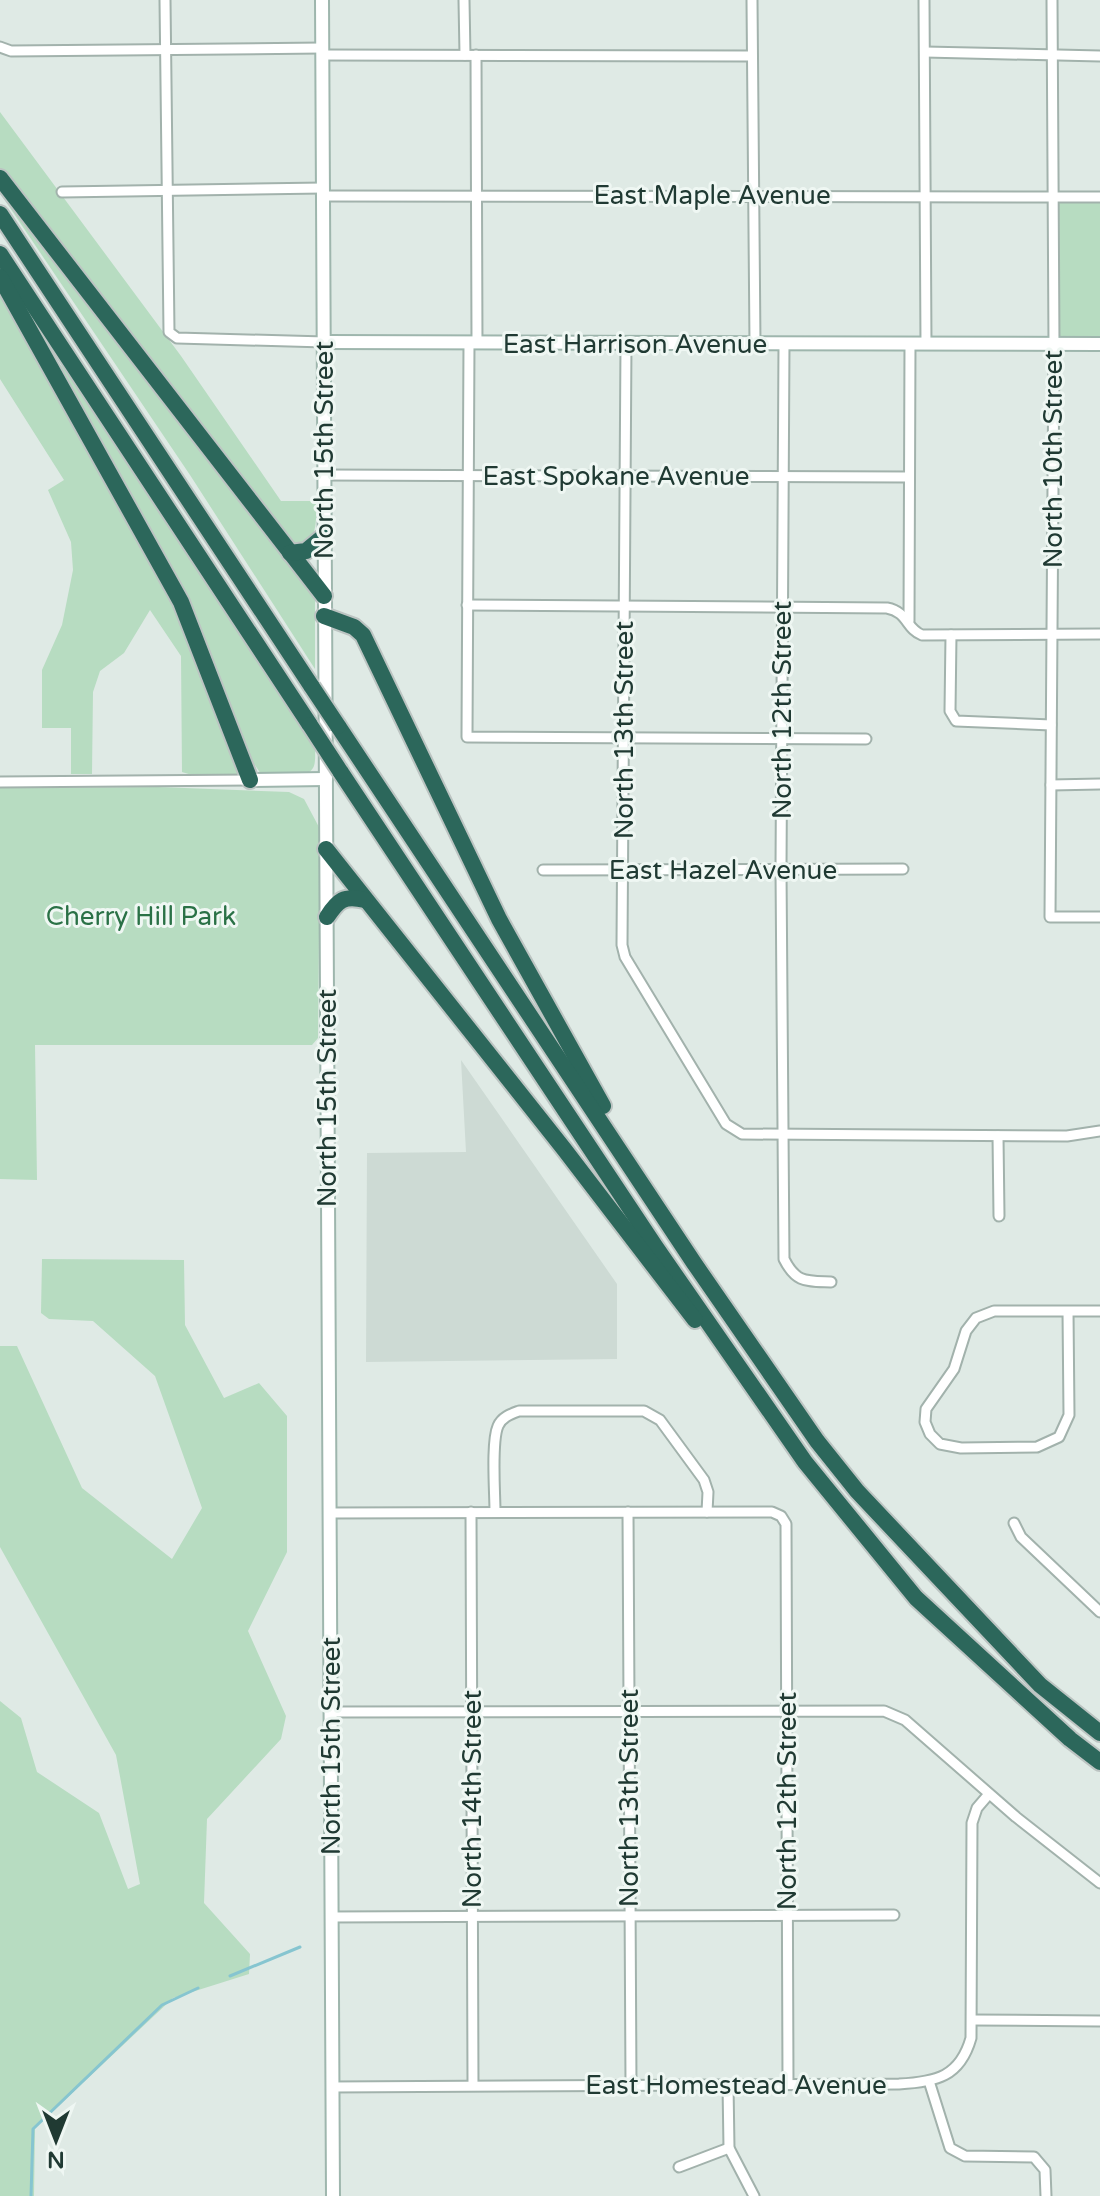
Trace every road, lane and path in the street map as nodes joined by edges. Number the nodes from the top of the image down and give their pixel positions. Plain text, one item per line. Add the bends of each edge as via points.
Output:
1 (165, 0) edge
2 (322, 0) edge
3 (464, 0) edge
4 (752, 0) edge
5 (924, 0) edge
6 (1052, 0) edge
7 (0, 47) edge
8 (165, 51) junction
9 (322, 52) junction
10 (925, 52) junction
11 (470, 55) junction
12 (1052, 55) junction
13 (752, 56) junction
14 (1100, 56) edge
15 (0, 178) edge
16 (166, 191) junction
17 (62, 192) dead end
18 (323, 192) junction
19 (752, 195) junction
20 (477, 196) junction
21 (925, 196) junction
22 (1053, 197) junction
23 (1100, 197) edge
24 (0, 214) edge
25 (0, 254) edge
26 (0, 277) edge
27 (325, 342) junction
28 (473, 343) junction
29 (626, 344) junction
30 (755, 344) junction
31 (784, 344) junction
32 (910, 344) junction
33 (926, 344) junction
34 (1054, 344) junction
35 (1100, 344) edge
36 (323, 475) junction
37 (468, 475) junction
38 (625, 476) junction
39 (783, 477) junction
40 (909, 477) junction
41 (323, 537) junction
42 (290, 553) junction
43 (324, 596) junction
44 (467, 605) junction
45 (625, 606) junction
46 (782, 608) junction
47 (324, 616) junction
48 (909, 622) junction
49 (1052, 634) junction
50 (1100, 634) edge
51 (951, 635) junction
52 (1051, 725) junction
53 (624, 738) junction
54 (782, 739) junction
55 (866, 739) dead end
56 (333, 775) junction
57 (250, 780) junction
58 (0, 782) edge
59 (1100, 784) edge
60 (1051, 785) junction
61 (326, 849) junction
62 (903, 869) dead end
63 (543, 870) dead end
64 (623, 870) junction
65 (781, 870) junction
66 (365, 900) junction
67 (327, 917) junction
68 (1100, 917) edge
69 (1100, 1131) edge
70 (783, 1136) junction
71 (998, 1136) junction
72 (639, 1179) junction
73 (999, 1216) dead end
74 (831, 1282) dead end
75 (1068, 1311) junction
76 (1100, 1311) edge
77 (762, 1401) junction
78 (471, 1512) junction
79 (495, 1512) junction
80 (628, 1512) junction
81 (707, 1512) junction
82 (330, 1513) junction
83 (1014, 1523) dead end
84 (1100, 1612) edge
85 (787, 1710) junction
86 (472, 1711) junction
87 (629, 1711) junction
88 (331, 1712) junction
89 (1100, 1733) edge
90 (1100, 1762) edge
91 (989, 1794) junction
92 (1100, 1883) edge
93 (894, 1915) dead end
94 (473, 1916) junction
95 (630, 1916) junction
96 (788, 1916) junction
97 (331, 1917) junction
98 (972, 2020) junction
99 (1100, 2021) edge
100 (929, 2081) junction
101 (728, 2084) junction
102 (788, 2084) junction
103 (473, 2085) junction
104 (631, 2085) junction
105 (332, 2087) junction
106 (729, 2148) junction
107 (679, 2167) dead end
108 (333, 2196) edge
109 (754, 2196) edge
110 (1046, 2196) edge

1 - 8 street
2 - 9 main road, North 15th Street
3 - 11 street
4 - 13 street
5 - 10 street
6 - 12 street, North 10th Street
7 - 8 street
8 - 9 street
8 - 16 street
9 - 11 street
9 - 18 main road, North 15th Street
10 - 12 street
10 - 21 street
11 - 13 street
11 - 20 street
12 - 14 street
12 - 22 street, North 10th Street
13 - 19 street
15 - 42 highway
16 - 17 street, East Maple Avenue
16 - 18 street, East Maple Avenue
16 - 27 street, East Harrison Avenue via 170,334
18 - 20 street, East Maple Avenue
18 - 27 main road, North 15th Street
19 - 20 street, East Maple Avenue
19 - 21 street, East Maple Avenue
19 - 30 street
20 - 28 street
21 - 22 street, East Maple Avenue
21 - 33 street
22 - 23 street, East Maple Avenue
22 - 34 street, North 10th Street
24 - 72 highway, bridge
25 - 56 highway, bridge via 310,725
26 - 57 highway via 181,602
27 - 28 main road, East Harrison Avenue
27 - 36 main road, North 15th Street
28 - 29 main road, East Harrison Avenue
28 - 37 street
29 - 30 main road, East Harrison Avenue
29 - 38 street, North 13th Street
30 - 31 main road, East Harrison Avenue
31 - 32 main road, East Harrison Avenue
31 - 39 street, North 12th Street
32 - 33 main road, East Harrison Avenue
32 - 40 street
33 - 34 main road, East Harrison Avenue
34 - 35 main road, East Harrison Avenue
34 - 49 street, North 10th Street
36 - 37 street, East Spokane Avenue
36 - 41 main road, North 15th Street
37 - 38 street, East Spokane Avenue
37 - 44 street
38 - 39 street, East Spokane Avenue
38 - 45 street, North 13th Street
39 - 40 street, East Spokane Avenue
39 - 46 street, North 12th Street
40 - 48 street
41 - 42 highway via 306,551
41 - 43 main road, North 15th Street
42 - 43 highway
43 - 47 main road, North 15th Street
44 - 45 street
44 - 53 street via 467,737
45 - 46 street
45 - 53 street, North 13th Street
46 - 48 street via 887,608
46 - 54 street, North 12th Street
47 - 56 main road, North 15th Street
47 - 72 highway via 363,635 499,919
48 - 51 street via 922,635
49 - 50 street
49 - 51 street
49 - 52 street, North 10th Street
51 - 52 street via 953,718 962,723
52 - 60 street, North 10th Street
53 - 54 street
53 - 64 street, North 13th Street
54 - 55 street
54 - 65 street, North 12th Street
56 - 57 main road
56 - 61 main road, North 15th Street
56 - 77 highway
57 - 58 street
59 - 60 street
60 - 68 street, North 10th Street via 1050,917
61 - 66 highway
61 - 67 main road, North 15th Street
62 - 65 street, East Hazel Avenue
63 - 64 street, East Hazel Avenue
64 - 65 street, East Hazel Avenue
64 - 70 street, North 13th Street via 625,957 707,1095 726,1124 742,1134
65 - 70 street, North 12th Street
66 - 67 highway via 341,899
66 - 77 highway
67 - 82 main road, North 15th Street
69 - 71 street, North 13th Street
70 - 71 street, North 13th Street
70 - 74 street, North 12th Street via 784,1259 792,1275
71 - 73 street
72 - 89 highway via 788,1400 857,1491 1040,1685
75 - 75 street via 994,1311 976,1318 966,1331 954,1369 926,1409 930,1434 940,1444 961,1448 1037,1447 1059,1437 1069,1415
75 - 76 street
77 - 90 highway via 916,1598
78 - 79 street
78 - 82 street
78 - 86 street, North 14th Street
79 - 80 street
79 - 81 street via 495,1437 502,1420 519,1411 651,1413 704,1480
80 - 81 street
80 - 87 street, North 13th Street
81 - 85 street, North 12th Street via 772,1512 786,1524
82 - 88 main road, North 15th Street
83 - 84 street via 1021,1537
85 - 87 street
85 - 91 street via 896,1714
85 - 96 street, North 12th Street
86 - 87 street
86 - 88 street
86 - 94 street, North 14th Street
87 - 95 street, North 13th Street
88 - 97 main road, North 15th Street
91 - 92 street
91 - 98 street, East Homestead Avenue via 972,1823
93 - 96 street
94 - 95 street
94 - 97 street
94 - 103 street, North 14th Street
95 - 96 street
95 - 104 street, North 13th Street
96 - 102 street, North 12th Street
97 - 105 main road, North 15th Street
98 - 99 street
98 - 100 street, East Homestead Avenue via 965,2055 953,2071
100 - 102 street, East Homestead Avenue
100 - 110 street via 950,2148 965,2156 1034,2157 1045,2170
101 - 102 street, East Homestead Avenue
101 - 104 street, East Homestead Avenue
101 - 106 street
103 - 104 street, East Homestead Avenue
103 - 105 street, East Homestead Avenue
105 - 108 main road, North 15th Street
106 - 107 street
106 - 109 street

